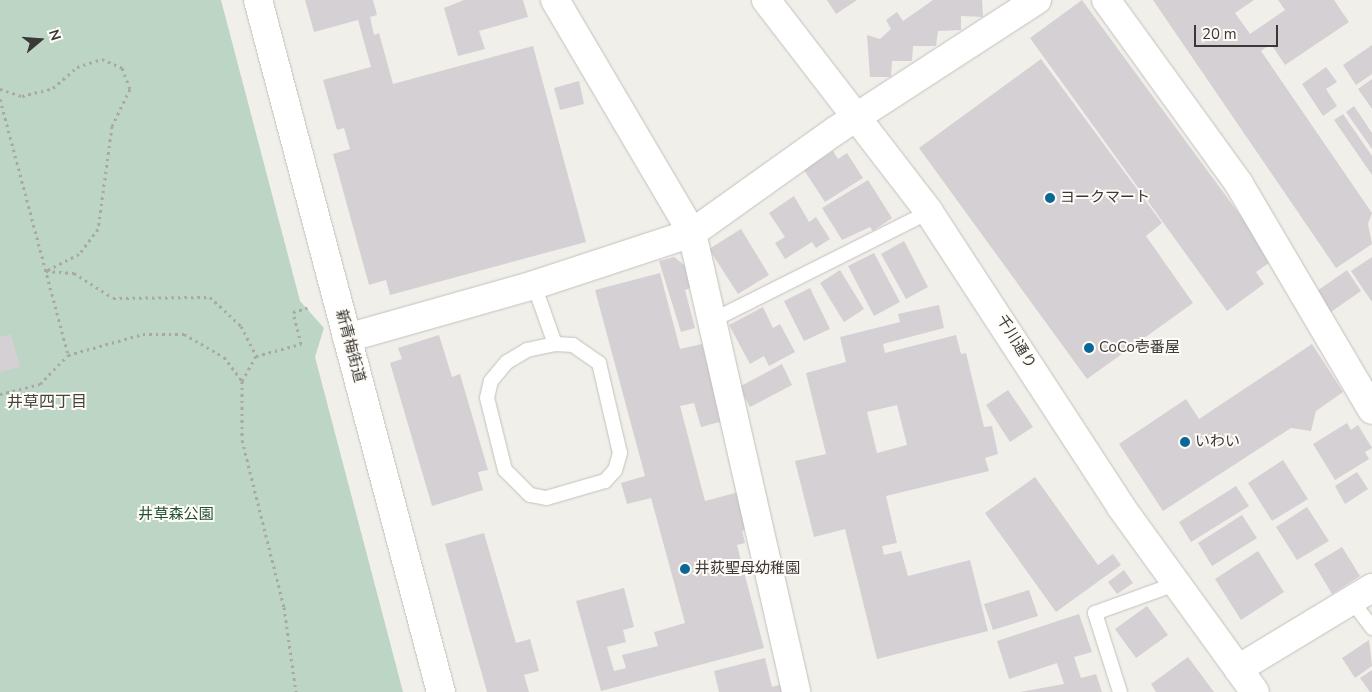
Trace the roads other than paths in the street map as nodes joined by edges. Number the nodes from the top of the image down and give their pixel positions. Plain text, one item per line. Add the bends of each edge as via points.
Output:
1 (258, 0) edge
2 (555, 0) edge
3 (766, 0) edge
4 (1037, 0) edge
5 (1106, 0) edge
6 (857, 117) junction
7 (929, 212) junction
8 (692, 233) junction
9 (534, 285) junction
10 (713, 320) junction
11 (348, 338) junction
12 (555, 344) junction
13 (1372, 410) edge
14 (1175, 584) junction
15 (1362, 594) edge
16 (1372, 628) edge
17 (1238, 669) junction
18 (441, 692) edge
19 (796, 692) edge
20 (1120, 692) edge
21 (1255, 692) edge

1 - 11 street, 新青梅街道
2 - 8 street
3 - 6 street, 千川通り
4 - 6 street
5 - 13 street via 1239,184
6 - 7 street, 千川通り
6 - 8 street
7 - 10 lane
7 - 14 street, 千川通り
8 - 9 street
8 - 10 street
9 - 11 street
9 - 12 lane
10 - 19 street
11 - 18 street, 新青梅街道
12 - 12 lane via 573,345 599,363 620,453 615,470 604,481 546,498 530,495 504,470 487,398 491,381 507,362 527,350
14 - 17 street, 千川通り
14 - 20 lane via 1095,613
15 - 16 lane
15 - 17 street
17 - 21 street, 千川通り

